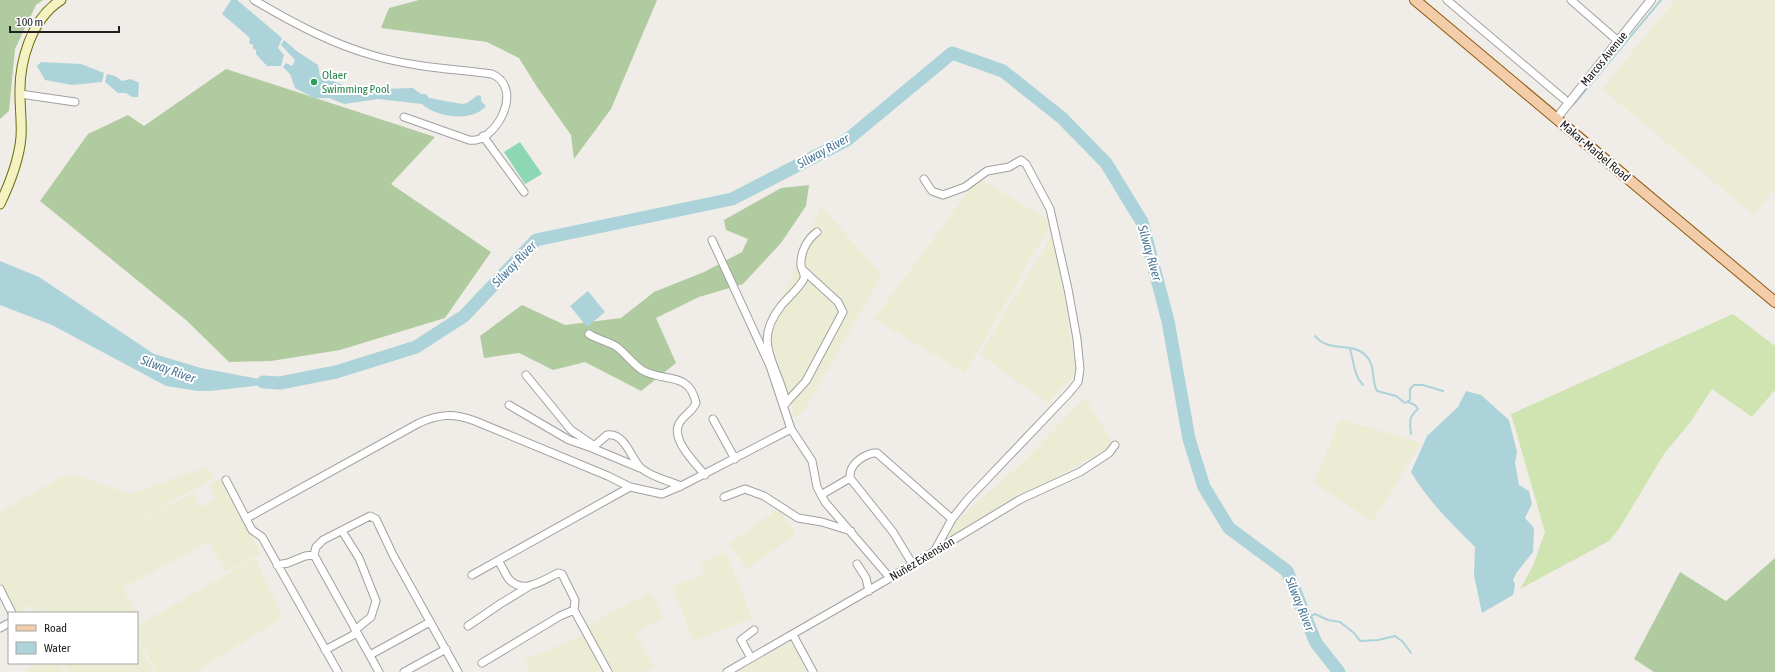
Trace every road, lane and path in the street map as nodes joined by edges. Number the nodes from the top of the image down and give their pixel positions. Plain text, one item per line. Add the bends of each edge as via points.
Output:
1 (61, 0) edge
2 (254, 0) edge
3 (1415, 0) edge
4 (1447, 0) edge
5 (1570, 0) edge
6 (1651, 0) edge
7 (1618, 41) junction
8 (20, 94) junction
9 (1564, 99) dead end
10 (75, 102) dead end
11 (404, 117) dead end
12 (1556, 118) junction
13 (483, 136) junction
14 (924, 179) dead end
15 (524, 192) dead end
16 (0, 204) edge
17 (817, 232) dead end
18 (712, 240) dead end
19 (803, 270) junction
20 (1775, 302) edge
21 (589, 334) dead end
22 (526, 375) dead end
23 (509, 405) dead end
24 (784, 405) junction
25 (713, 419) dead end
26 (791, 429) junction
27 (1115, 445) dead end
28 (592, 447) junction
29 (735, 459) junction
30 (641, 468) junction
31 (705, 475) junction
32 (850, 478) junction
33 (226, 480) dead end
34 (681, 486) junction
35 (630, 487) junction
36 (821, 495) junction
37 (724, 497) dead end
38 (247, 518) junction
39 (952, 519) junction
40 (342, 531) junction
41 (851, 531) junction
42 (934, 552) junction
43 (314, 555) junction
44 (499, 562) junction
45 (857, 564) dead end
46 (277, 565) junction
47 (913, 565) junction
48 (472, 576) dead end
49 (890, 578) junction
50 (529, 586) junction
51 (0, 589) edge
52 (869, 591) junction
53 (574, 610) junction
54 (12, 612) edge
55 (430, 622) junction
56 (468, 626) dead end
57 (754, 630) dead end
58 (356, 631) junction
59 (793, 635) junction
60 (446, 649) junction
61 (326, 650) junction
62 (370, 655) junction
63 (751, 658) junction
64 (482, 663) dead end
65 (338, 672) edge
66 (379, 672) edge
67 (404, 672) edge
68 (458, 672) edge
69 (608, 672) edge
70 (727, 672) edge
71 (813, 672) edge

1 - 8 main road via 42,18 30,40 21,69
2 - 13 street via 322,37 375,56 434,68 498,76 506,88 507,101 500,119
3 - 12 main road, Makar-Marbel Road
4 - 9 street
5 - 7 street
6 - 7 street, Marcos Avenue
7 - 12 street, Marcos Avenue
8 - 10 street
8 - 16 main road via 19,152
11 - 13 street via 469,140 478,140
12 - 20 main road, Makar-Marbel Road
13 - 15 street
14 - 39 street via 932,191 943,195 965,187 987,171 1004,168 1021,160 1026,164 1050,209 1068,289 1080,369 1078,382 1069,393
17 - 19 street via 804,248 801,260
18 - 24 street via 764,354
19 - 24 street via 802,282 774,315 766,337
19 - 24 street via 838,302 843,312 810,375
21 - 31 street via 608,341 642,370 678,379 691,390 696,403 680,422 677,436
22 - 28 street via 571,430
23 - 28 street via 570,440
24 - 26 street
25 - 29 street
26 - 29 street
26 - 36 street via 812,461
27 - 42 street, Nuñez Extension via 1109,453 1080,472 1021,499
28 - 30 street
28 - 30 street via 607,435 615,436 625,444
29 - 31 street
30 - 34 street
31 - 34 street
32 - 36 street
32 - 39 street via 856,462 877,453
32 - 47 street via 893,532
33 - 38 street
34 - 35 street via 662,494
35 - 38 street via 462,416 442,415 419,423
35 - 44 street
36 - 41 street
37 - 41 street via 745,489 764,496 798,518
38 - 46 street via 252,530 262,537
39 - 42 street
40 - 43 street via 320,542
40 - 55 street via 367,516 374,517
40 - 58 street via 358,558 376,602 371,617
41 - 49 street
42 - 47 street, Nuñez Extension
43 - 46 street
43 - 58 street
44 - 48 street
44 - 50 street via 514,584
45 - 52 street via 866,578
46 - 61 street
47 - 49 street, Nuñez Extension
49 - 52 street, Nuñez Extension
50 - 53 street via 558,573 562,574 575,600
50 - 56 street
51 - 54 street
52 - 59 street, Nuñez Extension
53 - 64 street
53 - 69 street
55 - 60 street
55 - 62 street
57 - 63 street via 741,640
58 - 61 street
58 - 62 street
59 - 63 street, Nuñez Extension
59 - 71 street
60 - 67 street
60 - 68 street
61 - 65 street
62 - 66 street
63 - 70 street, Nuñez Extension

